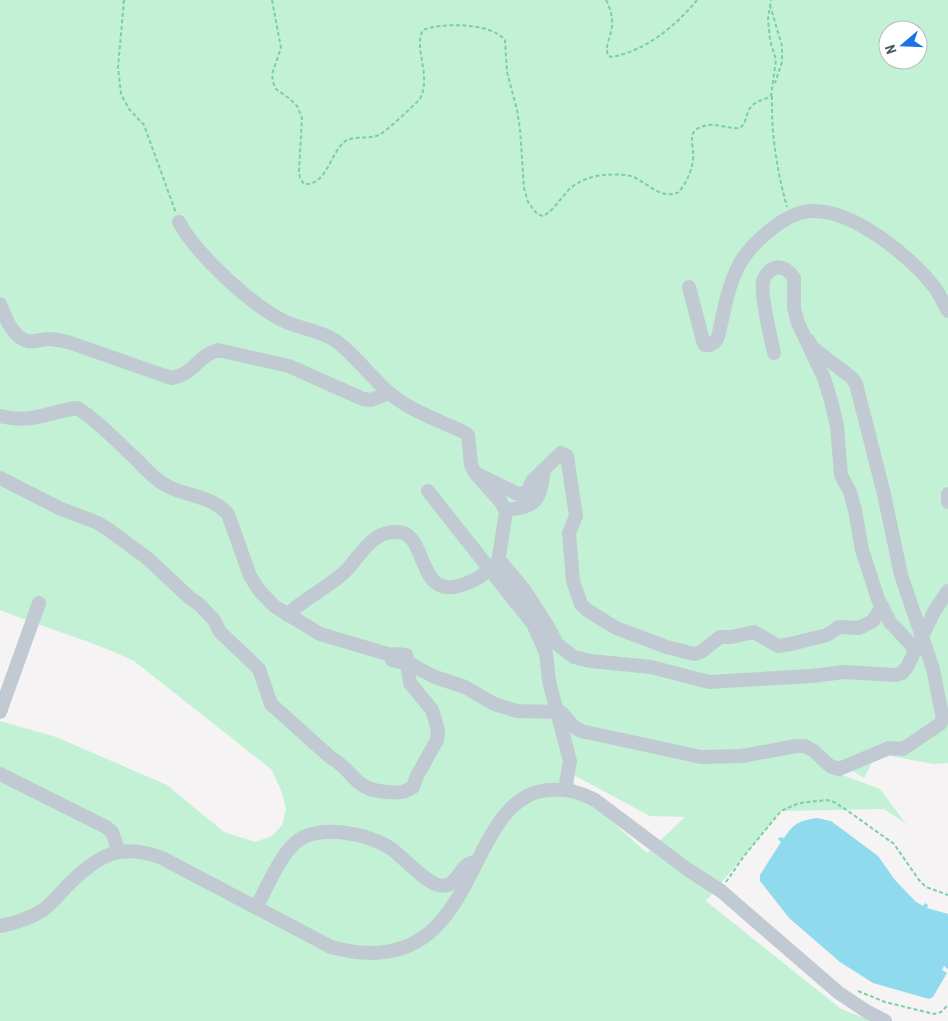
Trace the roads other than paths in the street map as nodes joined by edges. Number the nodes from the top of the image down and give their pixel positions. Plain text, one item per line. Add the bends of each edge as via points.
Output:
1 (179, 222) road end
2 (689, 287) dead end
3 (0, 304) edge
4 (948, 312) edge
5 (806, 339) junction
6 (774, 353) dead end
7 (388, 393) junction
8 (0, 416) edge
9 (544, 469) junction
10 (475, 473) junction
11 (0, 478) edge
12 (428, 491) dead end
13 (948, 494) edge
14 (948, 502) edge
15 (505, 510) junction
16 (494, 565) junction
17 (948, 592) edge
18 (39, 602) dead end
19 (882, 606) junction
20 (288, 615) junction
21 (918, 643) junction
22 (407, 663) junction
23 (0, 712) edge
24 (557, 712) junction
25 (0, 774) edge
26 (565, 789) junction
27 (119, 852) junction
28 (479, 860) junction
29 (256, 907) junction
30 (0, 926) edge
31 (885, 1021) edge

1 - 7 street via 194,244 251,299 286,322 338,342
2 - 4 street via 703,341 709,345 718,337 729,288 740,263 778,224 813,211 832,213 875,233 898,250 936,290
3 - 7 street via 6,319 24,340 68,342 171,378 187,373 210,352 218,350 288,366 363,399 371,400
5 - 6 street via 794,308 794,278 784,268 770,270 762,284
5 - 19 street via 831,401 837,426 841,475 850,492 862,550
5 - 21 street via 856,384
7 - 10 street via 423,414 464,432 470,440 471,465
8 - 20 street via 31,419 78,408 92,417 165,485 221,506 228,514 258,590
9 - 10 street via 524,494
9 - 15 street via 536,501
9 - 19 street via 561,453 567,456 576,516 569,544 573,581 581,604 598,618 630,633 694,654 720,637 754,632 778,646 827,635 839,627 859,628 873,621
10 - 15 street
11 - 22 street via 59,508 98,523 147,558 200,605 220,632 259,669 271,704 366,789 402,793 413,787 437,740 438,730 432,710 410,684
12 - 16 street
13 - 14 street
15 - 16 street
16 - 20 street via 464,585 439,586 431,579 409,536 388,532 366,546 341,576
16 - 21 street via 502,563 506,567 557,644 574,657 590,661 651,667 709,682 845,672 895,675 907,667
16 - 24 street via 533,624 546,652
17 - 21 street
18 - 23 street
19 - 21 street via 890,622
20 - 22 street via 320,634 391,655 392,660
21 - 24 street via 933,669 943,718 940,724 903,749 890,748 839,769 830,766 806,746 742,756 701,757 581,731
22 - 24 street via 435,678 465,687 494,704 517,711
24 - 26 street via 570,761
25 - 27 street via 106,827 112,832
26 - 28 street via 525,796 496,826
26 - 31 street via 578,791 595,800 721,891 839,994
27 - 29 street via 134,850 162,858
27 - 30 street via 96,861 43,909 27,919
28 - 29 street via 456,903 436,927 415,943 387,952 370,954 331,947
28 - 29 street via 467,865 450,884 438,885 382,842 362,835 320,833 306,836 293,844

